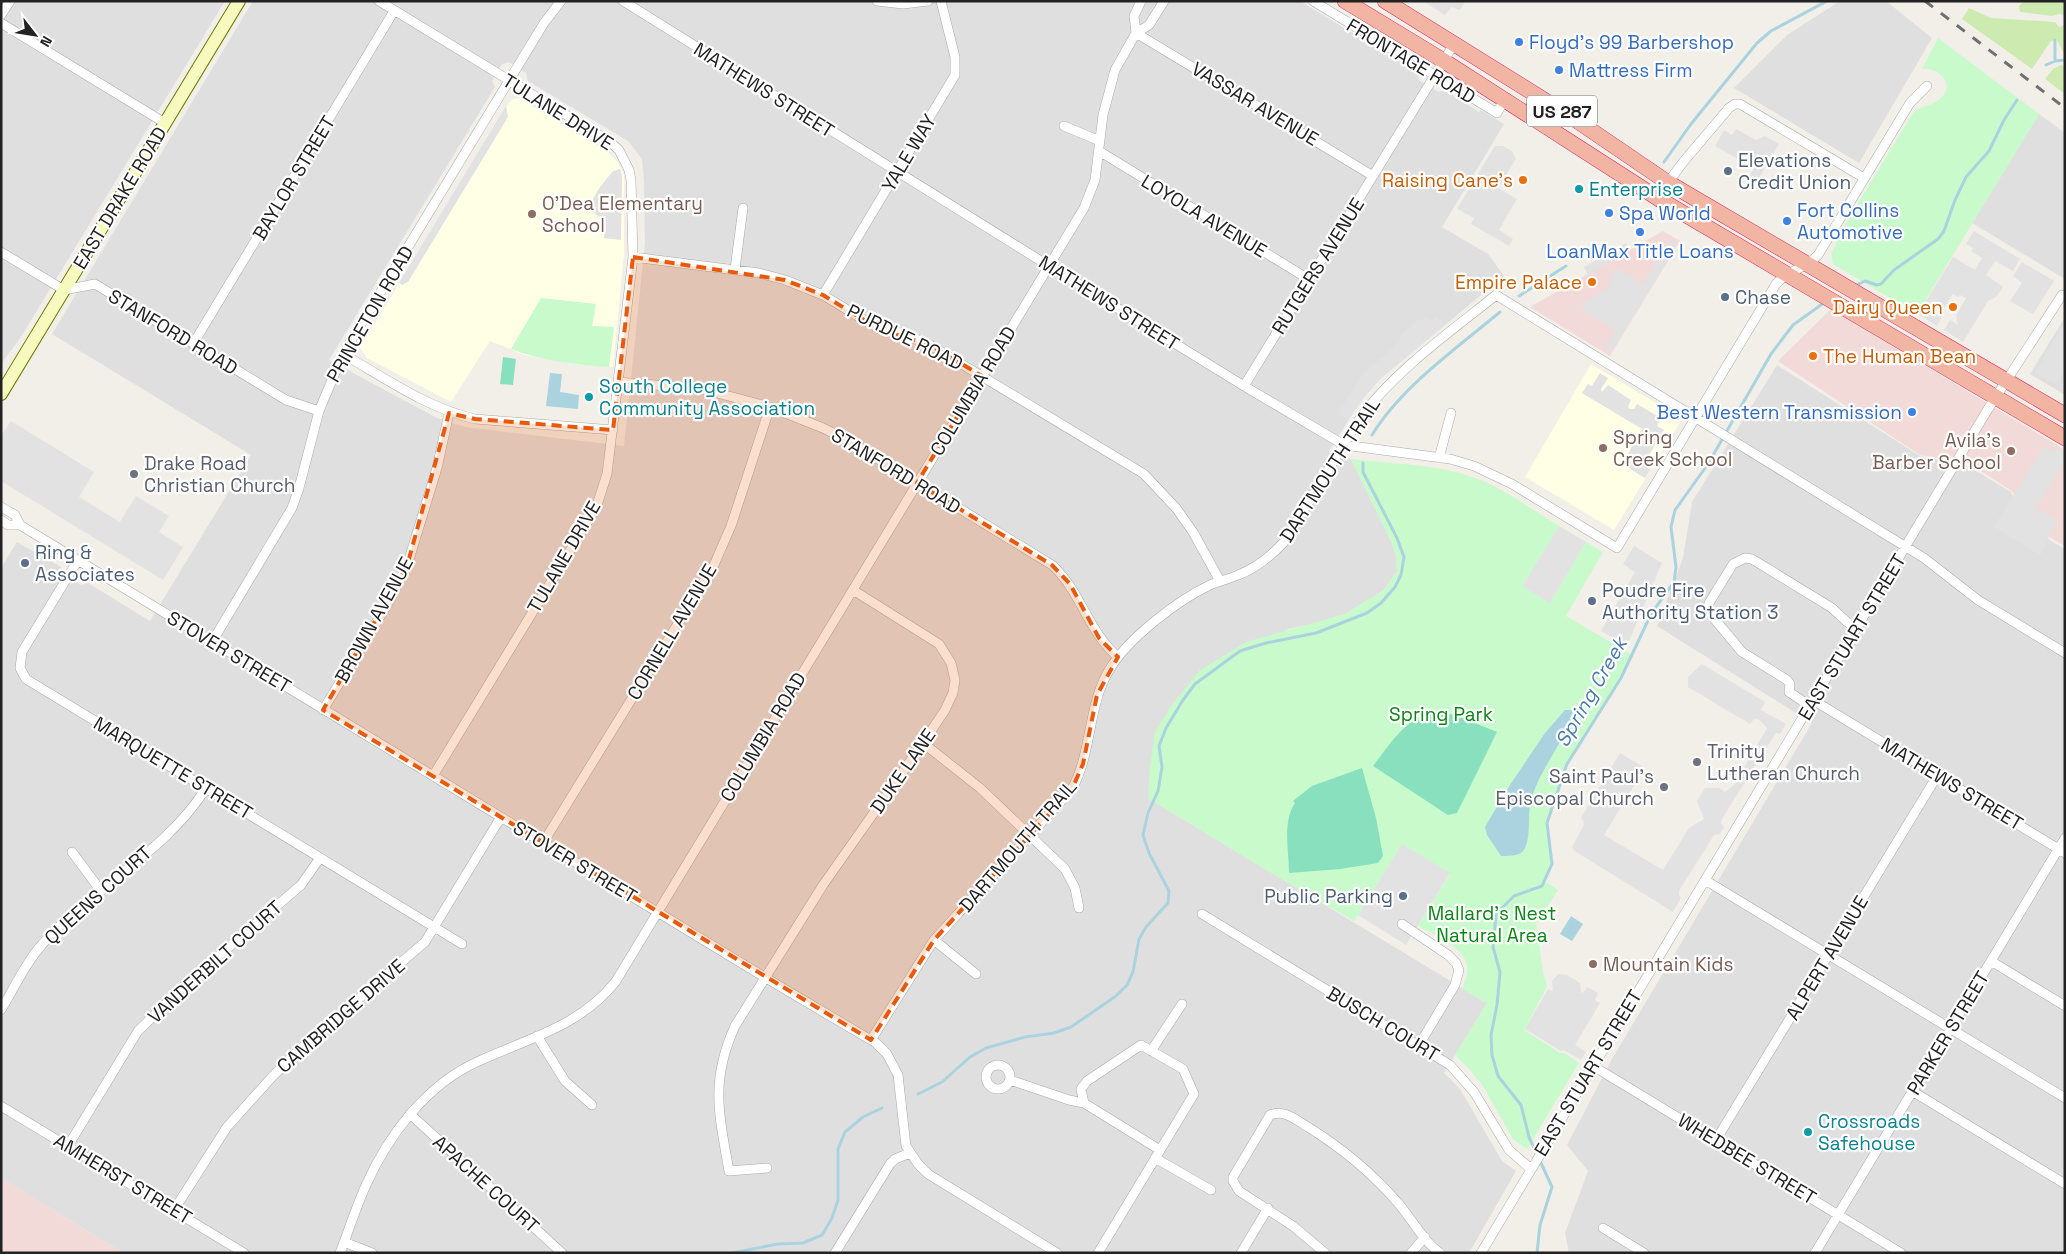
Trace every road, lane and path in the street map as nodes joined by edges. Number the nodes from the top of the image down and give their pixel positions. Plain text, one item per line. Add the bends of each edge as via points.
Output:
1 (10, 1) edge
2 (239, 1) edge
3 (378, 1) edge
4 (561, 1) edge
5 (623, 1) edge
6 (877, 1) edge
7 (928, 1) edge
8 (941, 1) edge
9 (1141, 1) edge
10 (1164, 1) edge
11 (1313, 1) edge
12 (1345, 1) edge
13 (1385, 1) edge
14 (394, 11) junction
15 (1, 15) edge
16 (1, 23) edge
17 (1136, 33) junction
18 (1454, 44) junction
19 (1444, 61) junction
20 (1435, 76) junction
21 (509, 80) junction
22 (1927, 86) dead end
23 (1504, 100) junction
24 (165, 123) junction
25 (1064, 126) dead end
26 (1100, 140) junction
27 (1099, 152) junction
28 (898, 172) junction
29 (1373, 176) junction
30 (1864, 178) junction
31 (1667, 182) junction
32 (1657, 198) junction
33 (743, 208) dead end
34 (1, 252) edge
35 (633, 257) junction
36 (1808, 264) junction
37 (1049, 266) junction
38 (735, 269) junction
39 (1788, 274) junction
40 (1310, 280) junction
41 (64, 290) junction
42 (822, 295) junction
43 (2063, 296) edge
44 (194, 344) junction
45 (343, 354) junction
46 (982, 376) junction
47 (2007, 381) junction
48 (618, 382) junction
49 (1244, 386) junction
50 (1, 394) edge
51 (1996, 398) junction
52 (770, 407) junction
53 (318, 411) junction
54 (1451, 412) dead end
55 (449, 413) junction
56 (2065, 415) edge
57 (1696, 417) junction
58 (613, 430) junction
59 (2065, 438) edge
60 (1344, 444) junction
61 (1440, 458) junction
62 (917, 483) junction
63 (1, 507) edge
64 (1, 520) edge
65 (20, 525) junction
66 (1906, 547) junction
67 (78, 560) junction
68 (1220, 581) junction
69 (853, 590) junction
70 (1857, 628) junction
71 (212, 642) junction
72 (2065, 653) edge
73 (1118, 657) junction
74 (1811, 703) junction
75 (324, 710) junction
76 (923, 743) junction
77 (433, 776) junction
78 (1937, 776) junction
79 (206, 788) junction
80 (501, 817) junction
81 (1030, 835) junction
82 (2065, 838) edge
83 (544, 843) junction
84 (2062, 851) edge
85 (72, 852) dead end
86 (320, 858) junction
87 (1705, 880) junction
88 (101, 891) junction
89 (1079, 908) dead end
90 (657, 912) junction
91 (1202, 914) dead end
92 (1402, 924) dead end
93 (435, 928) junction
94 (934, 940) junction
95 (462, 944) dead end
96 (1828, 955) junction
97 (1991, 961) junction
98 (976, 974) dead end
99 (766, 978) junction
100 (1182, 1004) dead end
101 (2065, 1006) edge
102 (1, 1010) edge
103 (1950, 1029) junction
104 (537, 1036) junction
105 (871, 1040) junction
106 (1419, 1044) junction
107 (1151, 1050) junction
108 (1593, 1066) junction
109 (1010, 1080) dead end
110 (1912, 1091) junction
111 (2065, 1098) edge
112 (1084, 1103) junction
113 (592, 1105) dead end
114 (1, 1106) edge
115 (410, 1114) junction
116 (1716, 1140) junction
117 (68, 1146) junction
118 (910, 1153) junction
119 (1158, 1154) junction
120 (767, 1168) dead end
121 (1531, 1168) junction
122 (2065, 1184) edge
123 (1211, 1190) dead end
124 (1268, 1208) junction
125 (174, 1210) junction
126 (1838, 1214) junction
127 (1603, 1228) dead end
128 (1425, 1237) junction
129 (344, 1242) junction
130 (244, 1253) edge
131 (340, 1253) edge
132 (372, 1253) edge
133 (562, 1253) edge
134 (835, 1253) edge
135 (1058, 1253) edge
136 (1098, 1253) edge
137 (1241, 1253) edge
138 (1325, 1253) edge
139 (1411, 1253) edge
140 (1440, 1253) edge
141 (1481, 1253) edge
142 (1644, 1253) edge
143 (1815, 1253) edge
144 (1901, 1253) edge

1 - 15 street
2 - 24 main road, EAST DRAKE ROAD
3 - 14 street, TULANE DRIVE
4 - 21 street, PRINCETON ROAD
5 - 28 street, MATHEWS STREET
6 - 7 street via 902,4
8 - 28 street, YALE WAY via 956,57 955,74
9 - 17 street, COLUMBIA ROAD via 1134,16
10 - 17 street, COLUMBIA ROAD via 1149,25
11 - 20 street, FRONTAGE ROAD
12 - 19 highway, US 287
13 - 18 highway, US 287
14 - 21 street, TULANE DRIVE
14 - 44 street, BAYLOR STREET
16 - 24 street
17 - 26 street, COLUMBIA ROAD via 1115,70
17 - 29 street, VASSAR AVENUE
18 - 19 street, RUTGERS AVENUE
18 - 31 highway, US 287 via 1570,116
19 - 20 street, RUTGERS AVENUE
19 - 23 highway, US 287
20 - 23 street, FRONTAGE ROAD via 1497,113
20 - 29 street, RUTGERS AVENUE
21 - 35 street, TULANE DRIVE via 609,142 622,155 632,180
21 - 45 street, PRINCETON ROAD
22 - 30 street via 1910,103
23 - 32 highway, US 287
24 - 41 main road, EAST DRAKE ROAD
25 - 26 street
26 - 27 street, COLUMBIA ROAD
27 - 37 street, COLUMBIA ROAD via 1091,194
27 - 40 street, LOYOLA AVENUE
28 - 37 street, MATHEWS STREET
28 - 42 street, YALE WAY
29 - 40 street, RUTGERS AVENUE
30 - 31 street via 1735,104
30 - 36 street via 1820,253
31 - 32 street
31 - 36 highway, US 287
32 - 39 highway, US 287
33 - 38 street
34 - 41 street
35 - 38 street, PURDUE ROAD
35 - 48 street, TULANE DRIVE
36 - 39 street
36 - 47 highway, US 287
37 - 46 street, COLUMBIA ROAD
37 - 49 street, MATHEWS STREET
38 - 42 street, PURDUE ROAD via 785,280
39 - 51 highway, US 287
39 - 57 street via 1776,284
40 - 49 street, RUTGERS AVENUE
41 - 44 street, STANFORD ROAD via 95,284
41 - 50 main road, EAST DRAKE ROAD
42 - 46 street, PURDUE ROAD via 879,329 930,345
43 - 47 street, EAST STUART STREET
44 - 53 street, STANFORD ROAD via 286,400
45 - 53 street, PRINCETON ROAD
45 - 55 street
46 - 62 street, COLUMBIA ROAD
46 - 68 street, PURDUE ROAD via 1144,474 1176,508
47 - 51 street, EAST STUART STREET
47 - 56 highway, US 287
48 - 52 street, STANFORD ROAD via 702,389
48 - 58 street, TULANE DRIVE
49 - 60 street, MATHEWS STREET
51 - 59 highway, US 287
51 - 66 street, EAST STUART STREET
52 - 62 street, STANFORD ROAD via 847,440
52 - 83 street, CORNELL AVENUE via 718,558
53 - 71 street, PRINCETON ROAD via 292,508
54 - 61 street
55 - 58 street via 475,419
55 - 75 street, BROWN AVENUE via 437,468 407,566
57 - 60 street, DARTMOUTH TRAIL via 1496,295 1390,382 1360,418
57 - 61 street, MATHEWS STREET via 1617,548 1490,472
57 - 66 street
58 - 77 street, TULANE DRIVE via 607,474 591,516
60 - 61 street, MATHEWS STREET
60 - 68 street, DARTMOUTH TRAIL via 1284,542 1247,571
62 - 69 street, COLUMBIA ROAD
62 - 73 street, STANFORD ROAD via 1052,565 1070,584 1099,638
63 - 65 street, STOVER STREET via 15,515
64 - 65 street, STOVER STREET via 8,525
65 - 67 street, STOVER STREET
66 - 70 street, EAST STUART STREET
66 - 72 street via 1978,600
67 - 71 street, STOVER STREET
67 - 79 street, MARQUETTE STREET via 22,652 20,668 26,679
68 - 73 street, DARTMOUTH TRAIL via 1165,614
69 - 76 street, DUKE LANE via 932,638 951,663 953,693 946,710
69 - 90 street, COLUMBIA ROAD
70 - 74 street, EAST STUART STREET
70 - 74 street, MATHEWS STREET via 1832,608 1752,559 1745,558 1733,564 1709,603 1710,614 1742,652 1787,680 1791,695
71 - 75 street, STOVER STREET
73 - 81 street, DARTMOUTH TRAIL via 1097,695 1079,777 1066,797
74 - 78 street, MATHEWS STREET
74 - 87 street, EAST STUART STREET
75 - 77 street, STOVER STREET
76 - 81 street via 980,788
76 - 99 street, DUKE LANE via 823,886
77 - 80 street, STOVER STREET
78 - 84 street, MATHEWS STREET
78 - 96 street, ALPERT AVENUE
79 - 86 street, MARQUETTE STREET
79 - 88 street, QUEENS COURT via 183,819
80 - 83 street, STOVER STREET
80 - 93 street, CAMBRIDGE DRIVE
81 - 89 street via 1066,869 1075,888
81 - 94 street, DARTMOUTH TRAIL
82 - 84 street, PARKER STREET
83 - 90 street, STOVER STREET
84 - 97 street, PARKER STREET
85 - 88 street
86 - 93 street, MARQUETTE STREET
86 - 117 street, VANDERBILT COURT via 301,885 186,984 138,1031
87 - 96 street
87 - 108 street, EAST STUART STREET
88 - 102 street, QUEENS COURT via 38,949
90 - 99 street, STOVER STREET
90 - 104 street, COLUMBIA ROAD via 616,981 602,996 575,1018
91 - 106 street, BUSCH COURT
92 - 106 street via 1448,955 1459,970 1455,985
93 - 95 street, MARQUETTE STREET
93 - 125 street, CAMBRIDGE DRIVE via 421,947 299,1050 245,1106 227,1127
94 - 98 street
94 - 105 street, DARTMOUTH TRAIL
96 - 103 street
96 - 116 street, ALPERT AVENUE
97 - 101 street
97 - 103 street, PARKER STREET
99 - 105 street, STOVER STREET
99 - 120 street, DUKE LANE via 728,1042 720,1072 718,1106 729,1171
100 - 107 street
103 - 110 street, PARKER STREET
103 - 111 street
104 - 113 street via 565,1081
104 - 115 street, COLUMBIA ROAD via 462,1070
105 - 118 street, STOVER STREET via 887,1054 898,1075 905,1140
106 - 121 street, BUSCH COURT via 1460,1074 1509,1150
107 - 112 street via 1142,1045 1087,1082 1081,1089
107 - 119 street via 1184,1069 1194,1094
108 - 116 street, WHEDBEE STREET
108 - 121 street, EAST STUART STREET
109 - 112 street
110 - 122 street
110 - 126 street, PARKER STREET
112 - 119 street
114 - 117 street, AMHERST STREET
115 - 129 street, COLUMBIA ROAD via 376,1163
115 - 133 street, APACHE COURT
116 - 126 street, WHEDBEE STREET
117 - 125 street, AMHERST STREET
118 - 134 street via 895,1158 890,1164
118 - 135 street, STOVER STREET via 928,1174
119 - 123 street
119 - 136 street
121 - 141 street, EAST STUART STREET
124 - 128 street via 1239,1190 1233,1177 1270,1115 1287,1114 1359,1163
124 - 137 street
124 - 138 street
125 - 130 street, AMHERST STREET
126 - 143 street, PARKER STREET
126 - 144 street, WHEDBEE STREET
127 - 142 street
128 - 139 street
128 - 140 street
129 - 131 street, COLUMBIA ROAD
129 - 132 street

